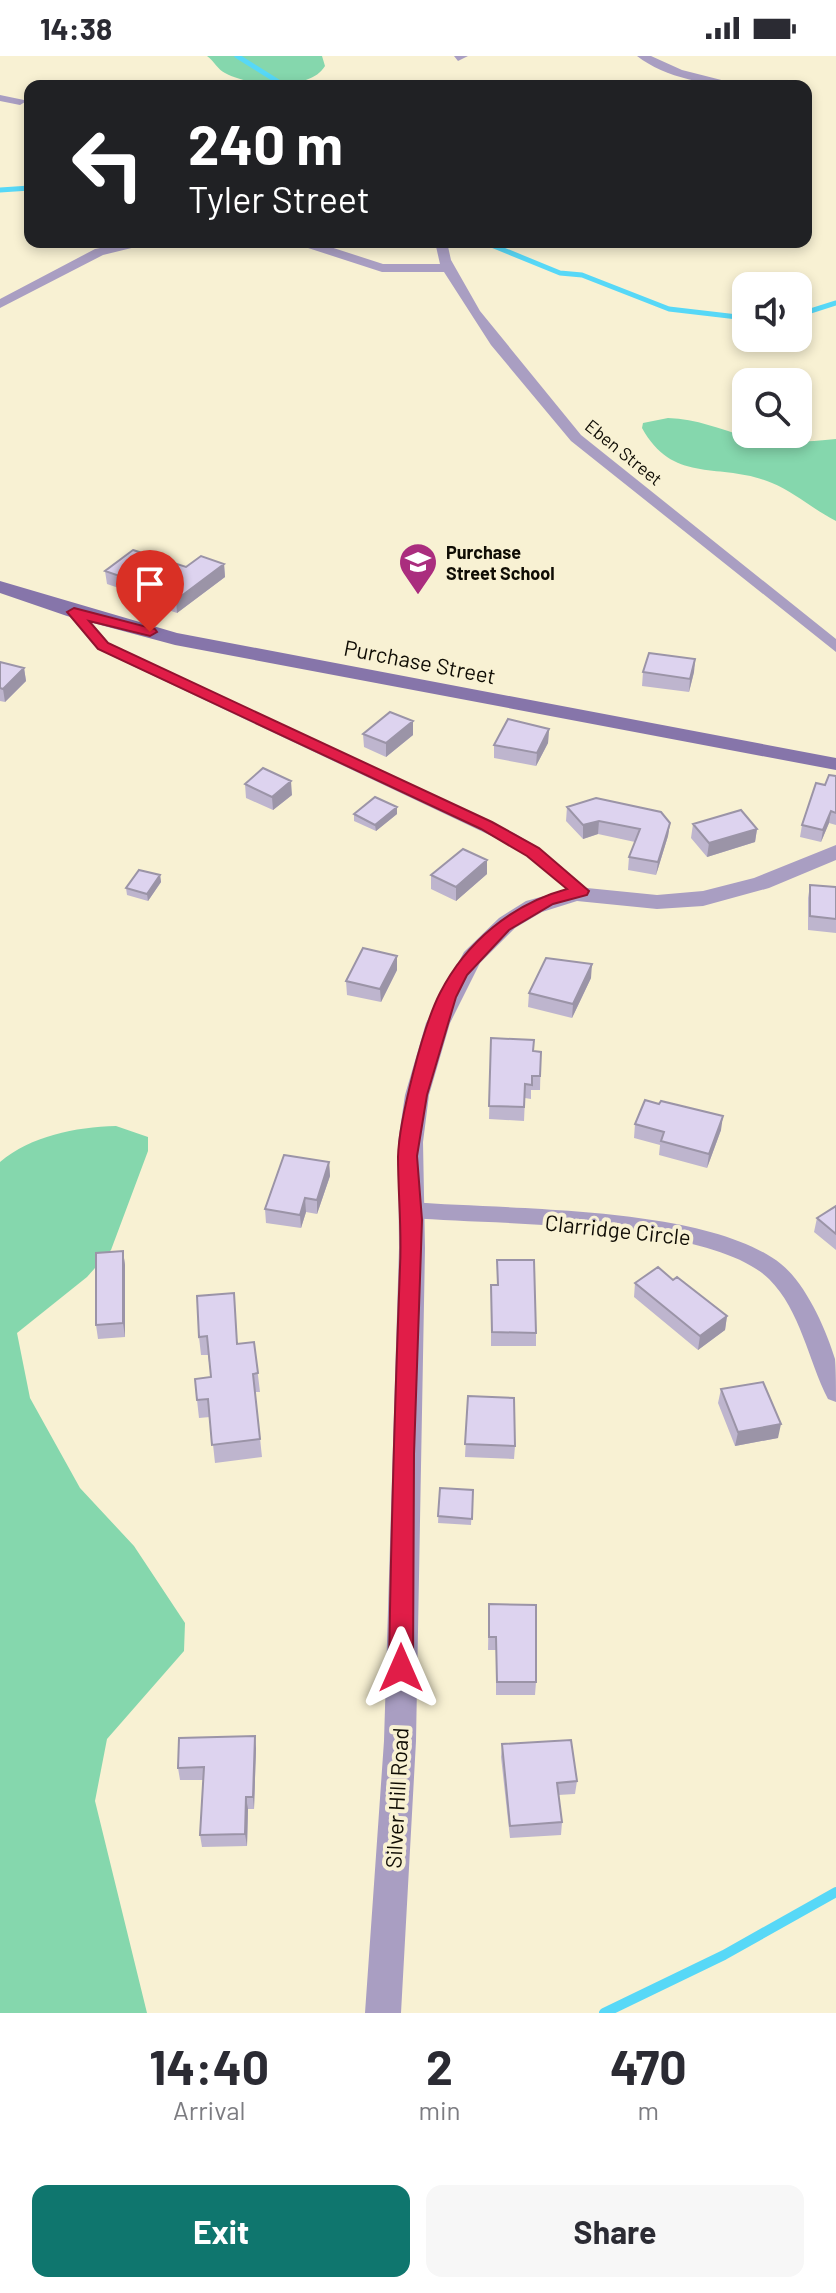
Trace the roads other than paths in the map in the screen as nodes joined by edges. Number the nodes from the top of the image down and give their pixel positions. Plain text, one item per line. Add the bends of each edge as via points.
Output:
1 (642, 56) edge
2 (712, 80) edge
3 (0, 98) edge
4 (20, 102) dead end
5 (119, 248) edge
6 (321, 248) edge
7 (442, 248) edge
8 (446, 268) junction
9 (0, 304) edge
10 (0, 587) edge
11 (74, 612) junction
12 (836, 647) edge
13 (836, 764) edge
14 (836, 852) edge
15 (581, 891) junction
16 (412, 1210) junction
17 (836, 1392) edge
18 (383, 2013) edge

1 - 2 street via 679,73
3 - 4 street
5 - 9 street via 99,252
6 - 8 street via 382,268
7 - 8 street, Eben Street
8 - 12 street, Eben Street via 576,438
10 - 11 main road, Purchase Street
11 - 13 main road, Purchase Street via 175,639
11 - 15 street via 103,646 494,829
14 - 15 street via 731,893 684,901
15 - 16 street, Silver Hill Road via 547,900 503,926 460,972 447,997 417,1095 408,1156
16 - 17 street, Clarridge Circle via 639,1227 721,1241 748,1252 775,1271 804,1318
16 - 18 street, Silver Hill Road via 400,1741

